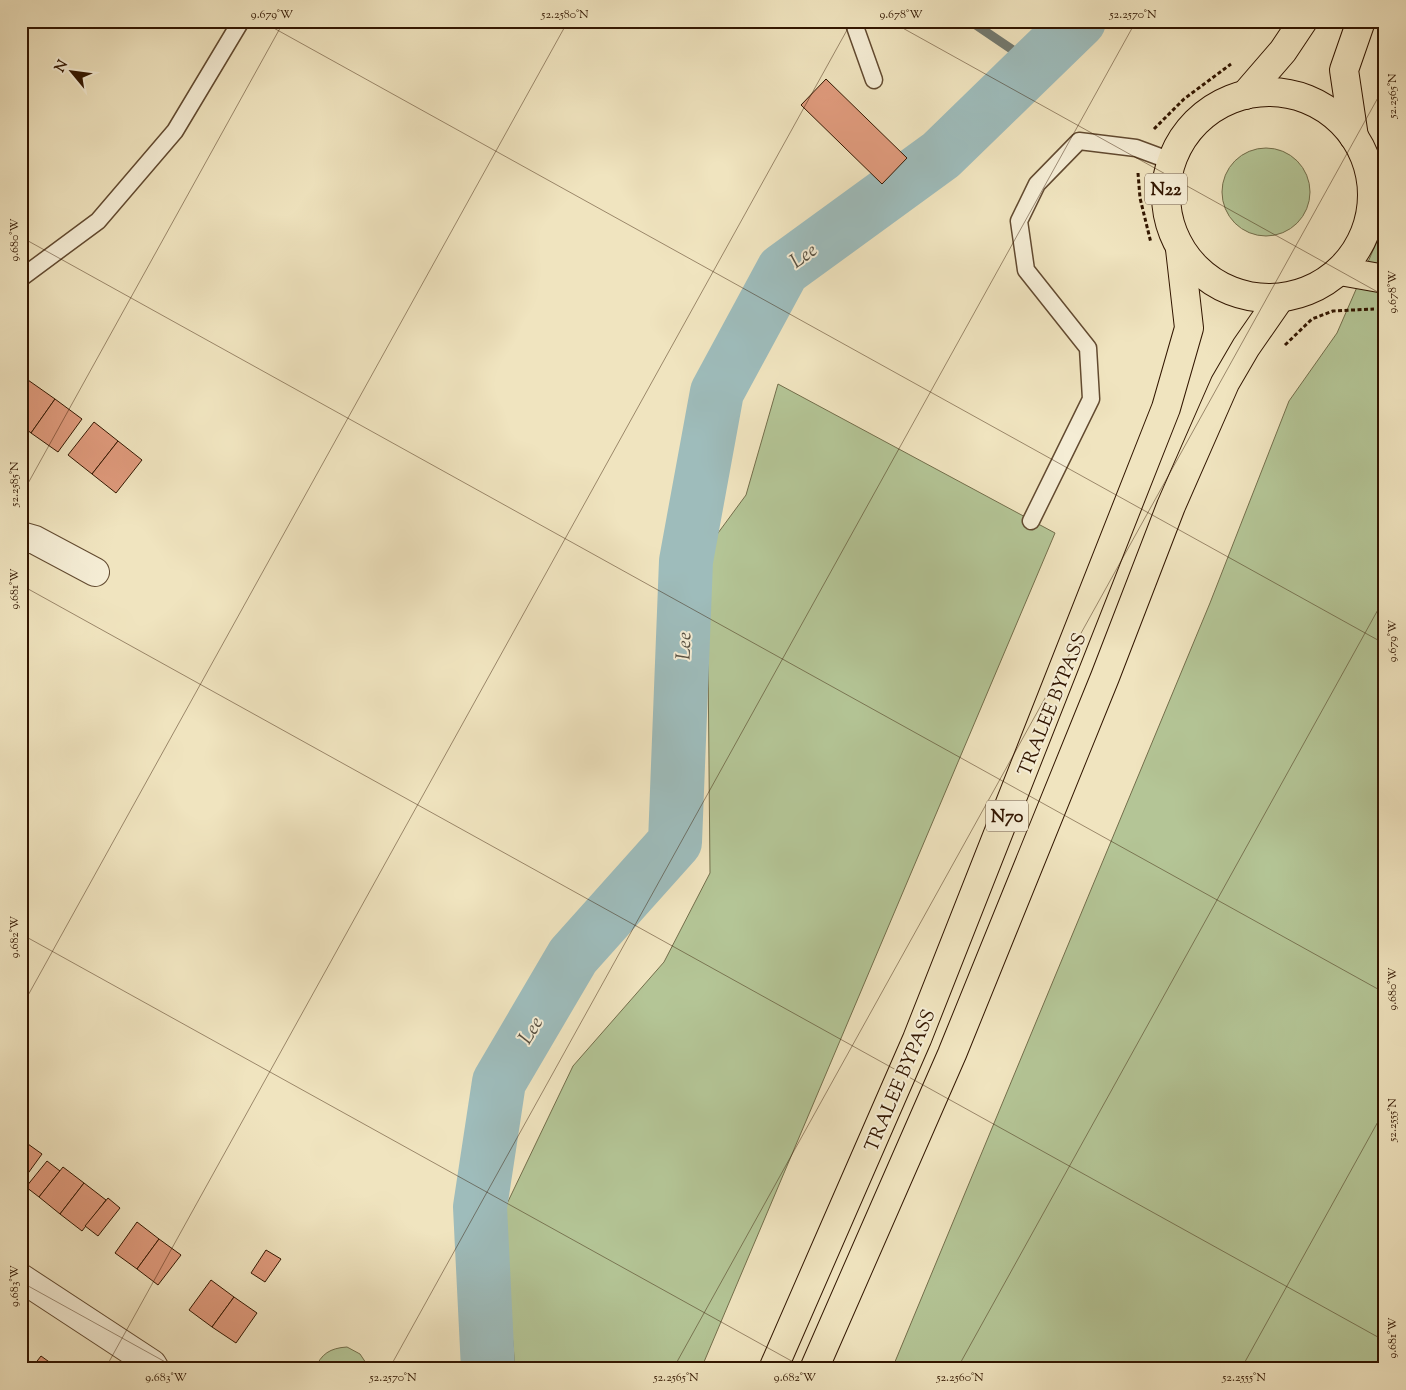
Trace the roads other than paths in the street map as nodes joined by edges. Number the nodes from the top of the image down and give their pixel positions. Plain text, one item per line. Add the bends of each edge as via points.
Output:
1 (241, 21) edge
2 (854, 21) edge
3 (1303, 21) edge
4 (1361, 21) edge
5 (874, 80) dead end
6 (1245, 95) junction
7 (1354, 137) junction
8 (1171, 160) junction
9 (1378, 208) edge
10 (1167, 250) junction
11 (1340, 271) junction
12 (21, 278) edge
13 (1385, 279) edge
14 (1280, 298) junction
15 (1031, 521) dead end
16 (21, 536) edge
17 (95, 572) dead end
18 (21, 1278) edge
19 (155, 1369) edge
20 (773, 1369) edge
21 (814, 1369) edge

1 - 12 lane via 175,130 98,221
2 - 5 lane
3 - 6 main road, N22
4 - 7 main road, N22 via 1344,70
6 - 7 main road, N22 via 1276,92 1306,99 1333,114
6 - 8 main road, N22 via 1213,108 1188,131
7 - 9 main road, N22 via 1368,165
8 - 10 main road, N22 via 1165,191
8 - 15 lane via 1136,148 1079,141 1038,184 1018,221 1026,270 1088,348 1091,399
9 - 11 main road, N22 via 1356,251
10 - 14 main road, N22 via 1223,288 1251,297
10 - 20 main road, TRALEE BYPASS / N70 via 1189,328 1166,408 917,1040
11 - 13 main road
11 - 14 main road, N22 via 1312,289
14 - 21 main road, TRALEE BYPASS / N70 via 1246,347 1221,392 1171,506 952,1054
16 - 17 street via 35,540
18 - 19 street

